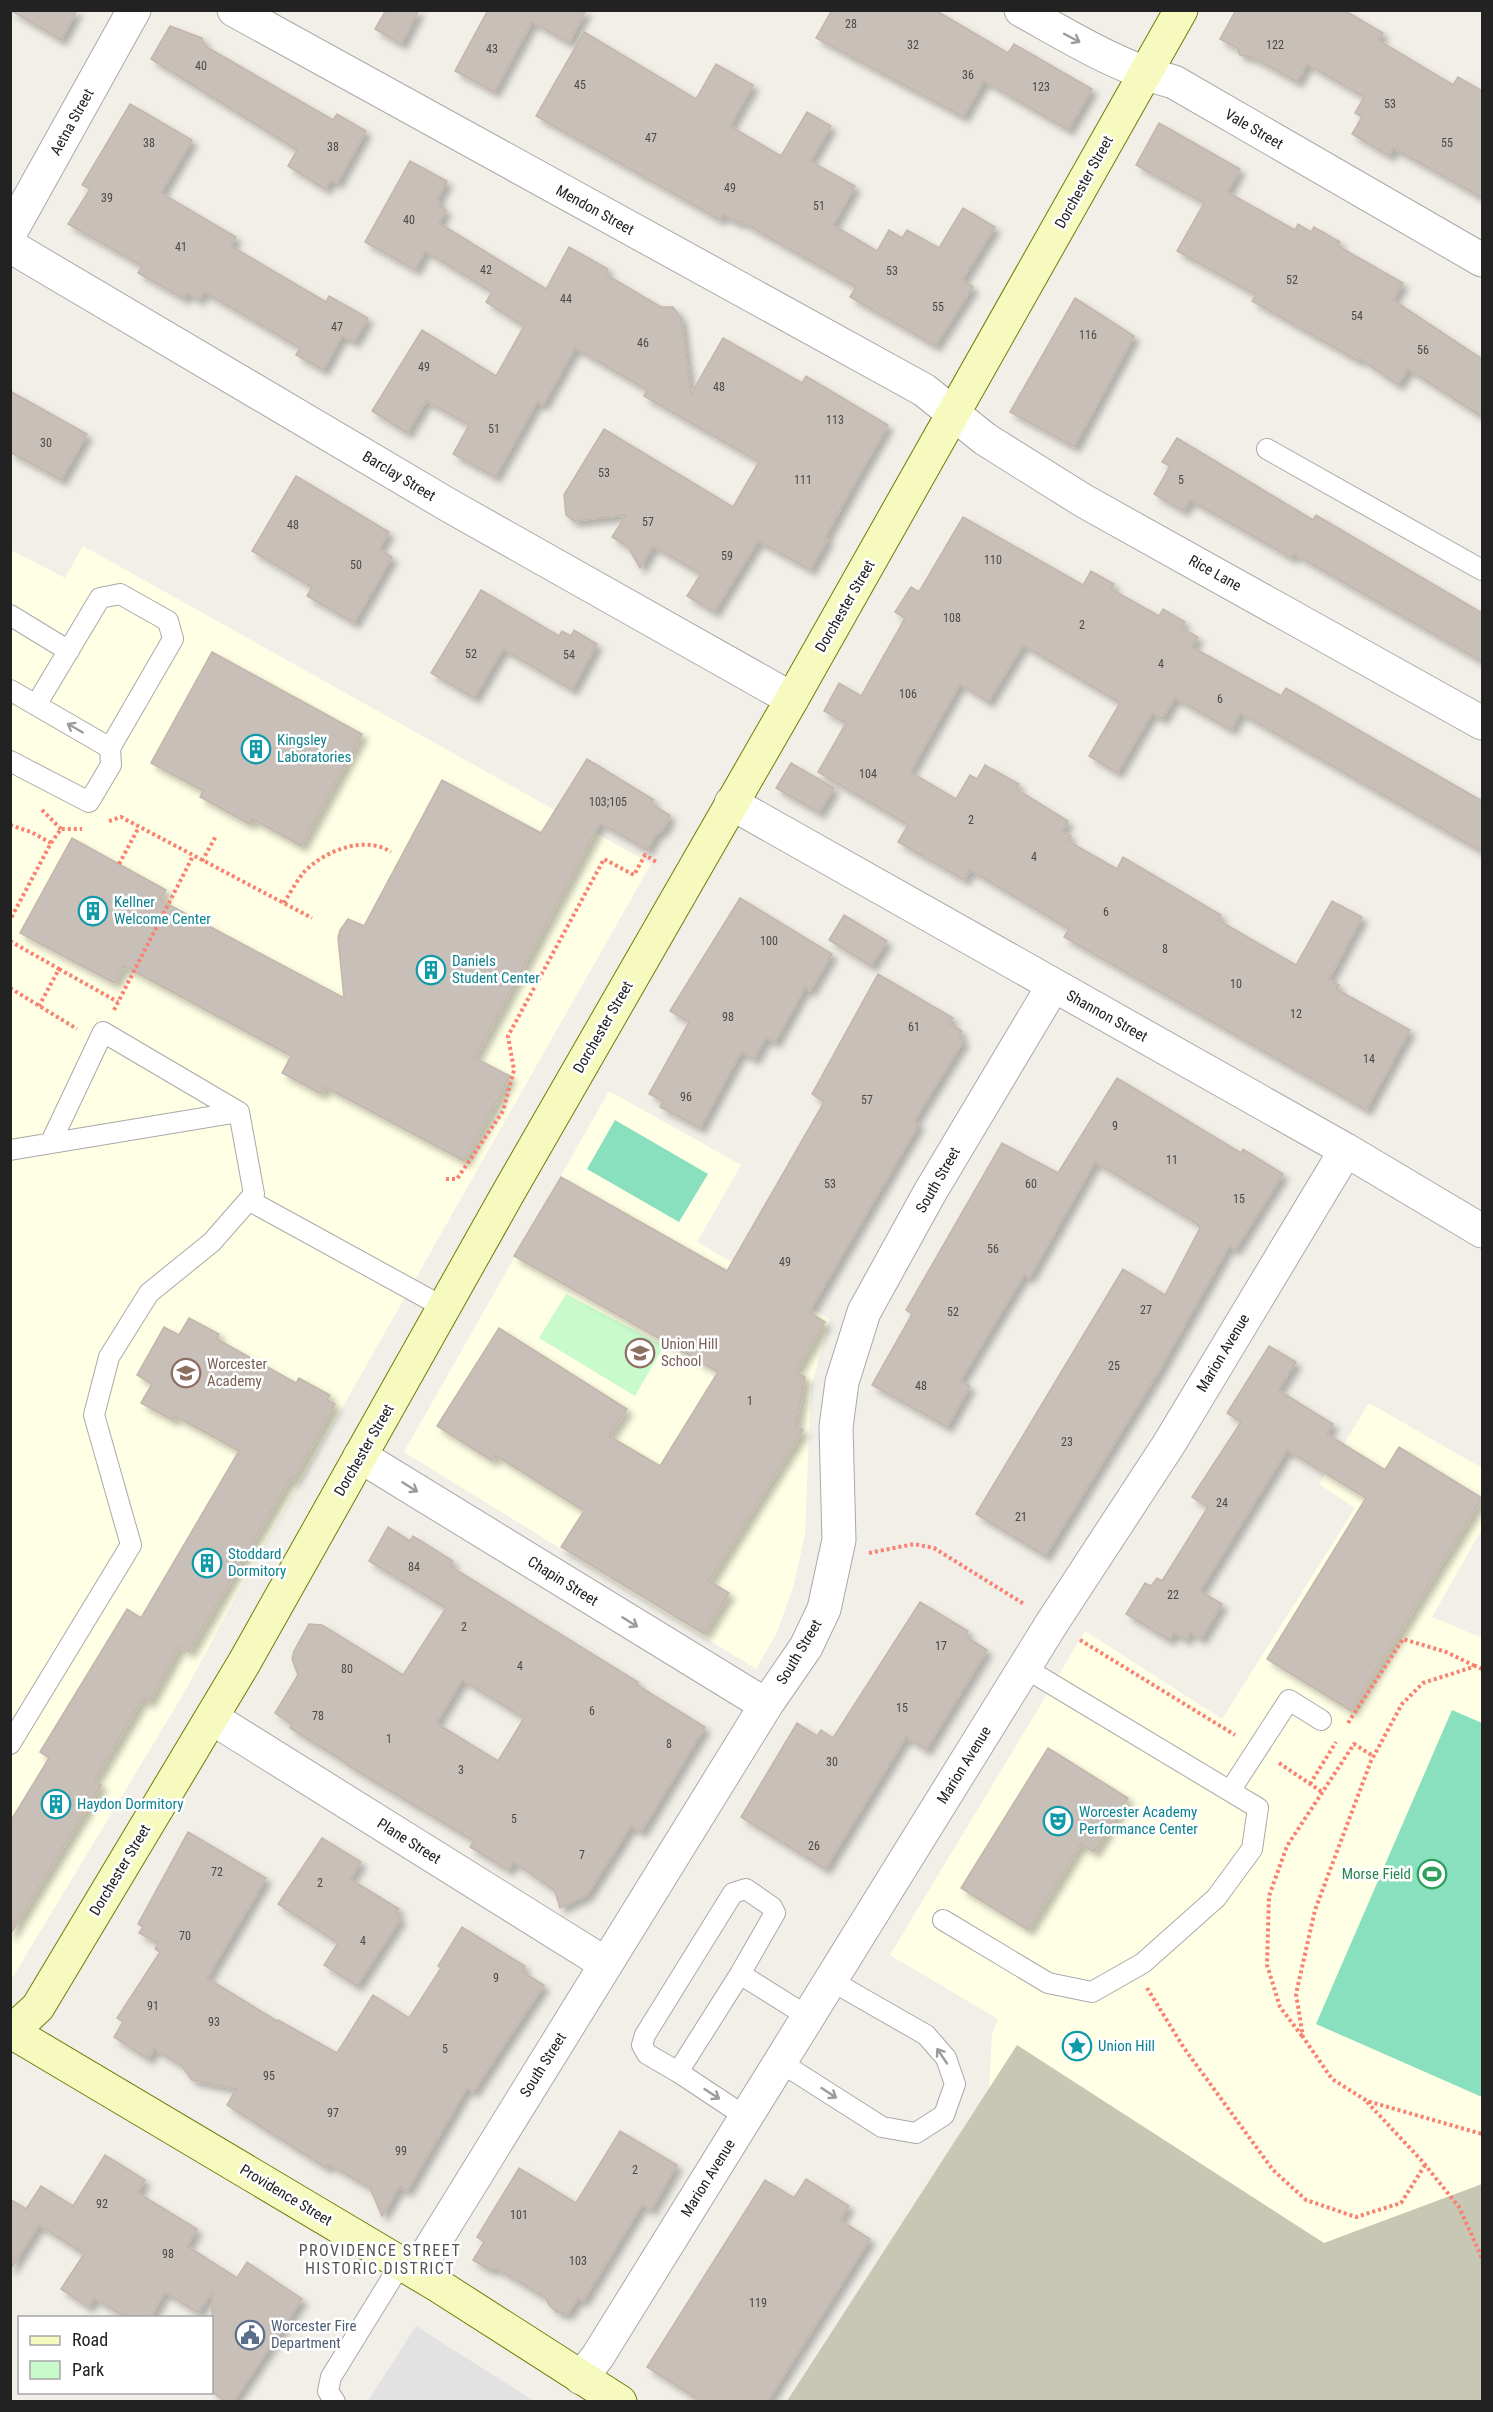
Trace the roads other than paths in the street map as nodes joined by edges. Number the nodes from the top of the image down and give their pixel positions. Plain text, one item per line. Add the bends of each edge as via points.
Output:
1 (134, 10) edge
2 (234, 10) edge
3 (1021, 10) edge
4 (1181, 10) edge
5 (1144, 75) junction
6 (10, 233) edge
7 (10, 246) edge
8 (1482, 260) edge
9 (954, 412) junction
10 (1267, 449) dead end
11 (1482, 570) edge
12 (10, 615) edge
13 (69, 651) junction
14 (10, 690) edge
15 (792, 699) junction
16 (36, 705) junction
17 (1482, 723) edge
18 (110, 748) junction
19 (10, 761) edge
20 (730, 803) junction
21 (1053, 986) junction
22 (239, 1112) junction
23 (51, 1142) junction
24 (10, 1150) edge
25 (1346, 1150) junction
26 (250, 1201) junction
27 (1482, 1231) edge
28 (445, 1308) junction
29 (360, 1456) junction
30 (1025, 1668) junction
31 (766, 1705) junction
32 (212, 1718) junction
33 (1321, 1720) dead end
34 (10, 1744) edge
35 (1230, 1791) junction
36 (943, 1920) dead end
37 (606, 1964) junction
38 (741, 1974) junction
39 (830, 1980) junction
40 (807, 2016) junction
41 (11, 2032) edge
42 (780, 2062) junction
43 (678, 2072) junction
44 (746, 2117) junction
45 (408, 2268) junction
46 (599, 2393) edge
47 (335, 2402) edge

1 - 6 street, Aetna Street
2 - 9 street, Mendon Street via 924,390
3 -> 5 street, Vale Street
4 - 5 street, Dorchester Street
5 - 8 street, Vale Street via 1174,82
5 - 9 street, Dorchester Street
7 - 15 street, Barclay Street via 450,506
9 - 15 street, Dorchester Street
9 - 17 street, Rice Lane via 985,439 1084,501
10 - 11 lane
12 - 13 lane
13 - 16 lane
13 - 18 lane via 100,598 120,594 168,621 173,639
14 - 16 lane
15 - 20 street, Dorchester Street
18 -> 16 lane
18 - 19 lane via 111,765 89,802
20 - 21 street, Shannon Street
20 - 28 street, Dorchester Street
21 - 25 street, Shannon Street
21 - 31 street, South Street via 864,1312 842,1382 836,1427 839,1540 824,1609 806,1647
22 - 23 lane
22 - 23 lane via 100,1037
22 - 26 lane via 254,1194
23 - 24 lane
25 - 27 street, Shannon Street
25 - 30 street, Marion Avenue via 1168,1444
26 - 28 lane
26 - 34 lane via 212,1242 149,1293 109,1357 94,1415 131,1545
28 - 29 street, Dorchester Street
29 -> 31 street, Chapin Street
29 - 32 street, Dorchester Street
30 - 35 lane
30 - 39 street, Marion Avenue
31 - 37 street, South Street
32 - 37 street, Plane Street
32 - 41 street, Dorchester Street via 38,2007
33 - 35 lane via 1289,1700
35 - 36 lane via 1258,1808 1252,1849 1216,1898 1136,1967 1092,1992 1048,1983
37 - 45 street, South Street
38 - 40 lane
38 - 43 lane
38 - 43 lane via 775,1913 747,1889 733,1893 645,2035 642,2045 647,2054
39 - 40 street, Marion Avenue
42 -> 39 lane via 882,2127 916,2133 944,2115 955,2084 946,2058 926,2035
40 - 42 street, Marion Avenue
41 - 45 street, Providence Street
42 - 44 street, Marion Avenue
43 -> 44 lane
44 - 46 street, Marion Avenue via 598,2356
45 - 46 street, Providence Street
45 - 47 lane via 331,2377 328,2391

